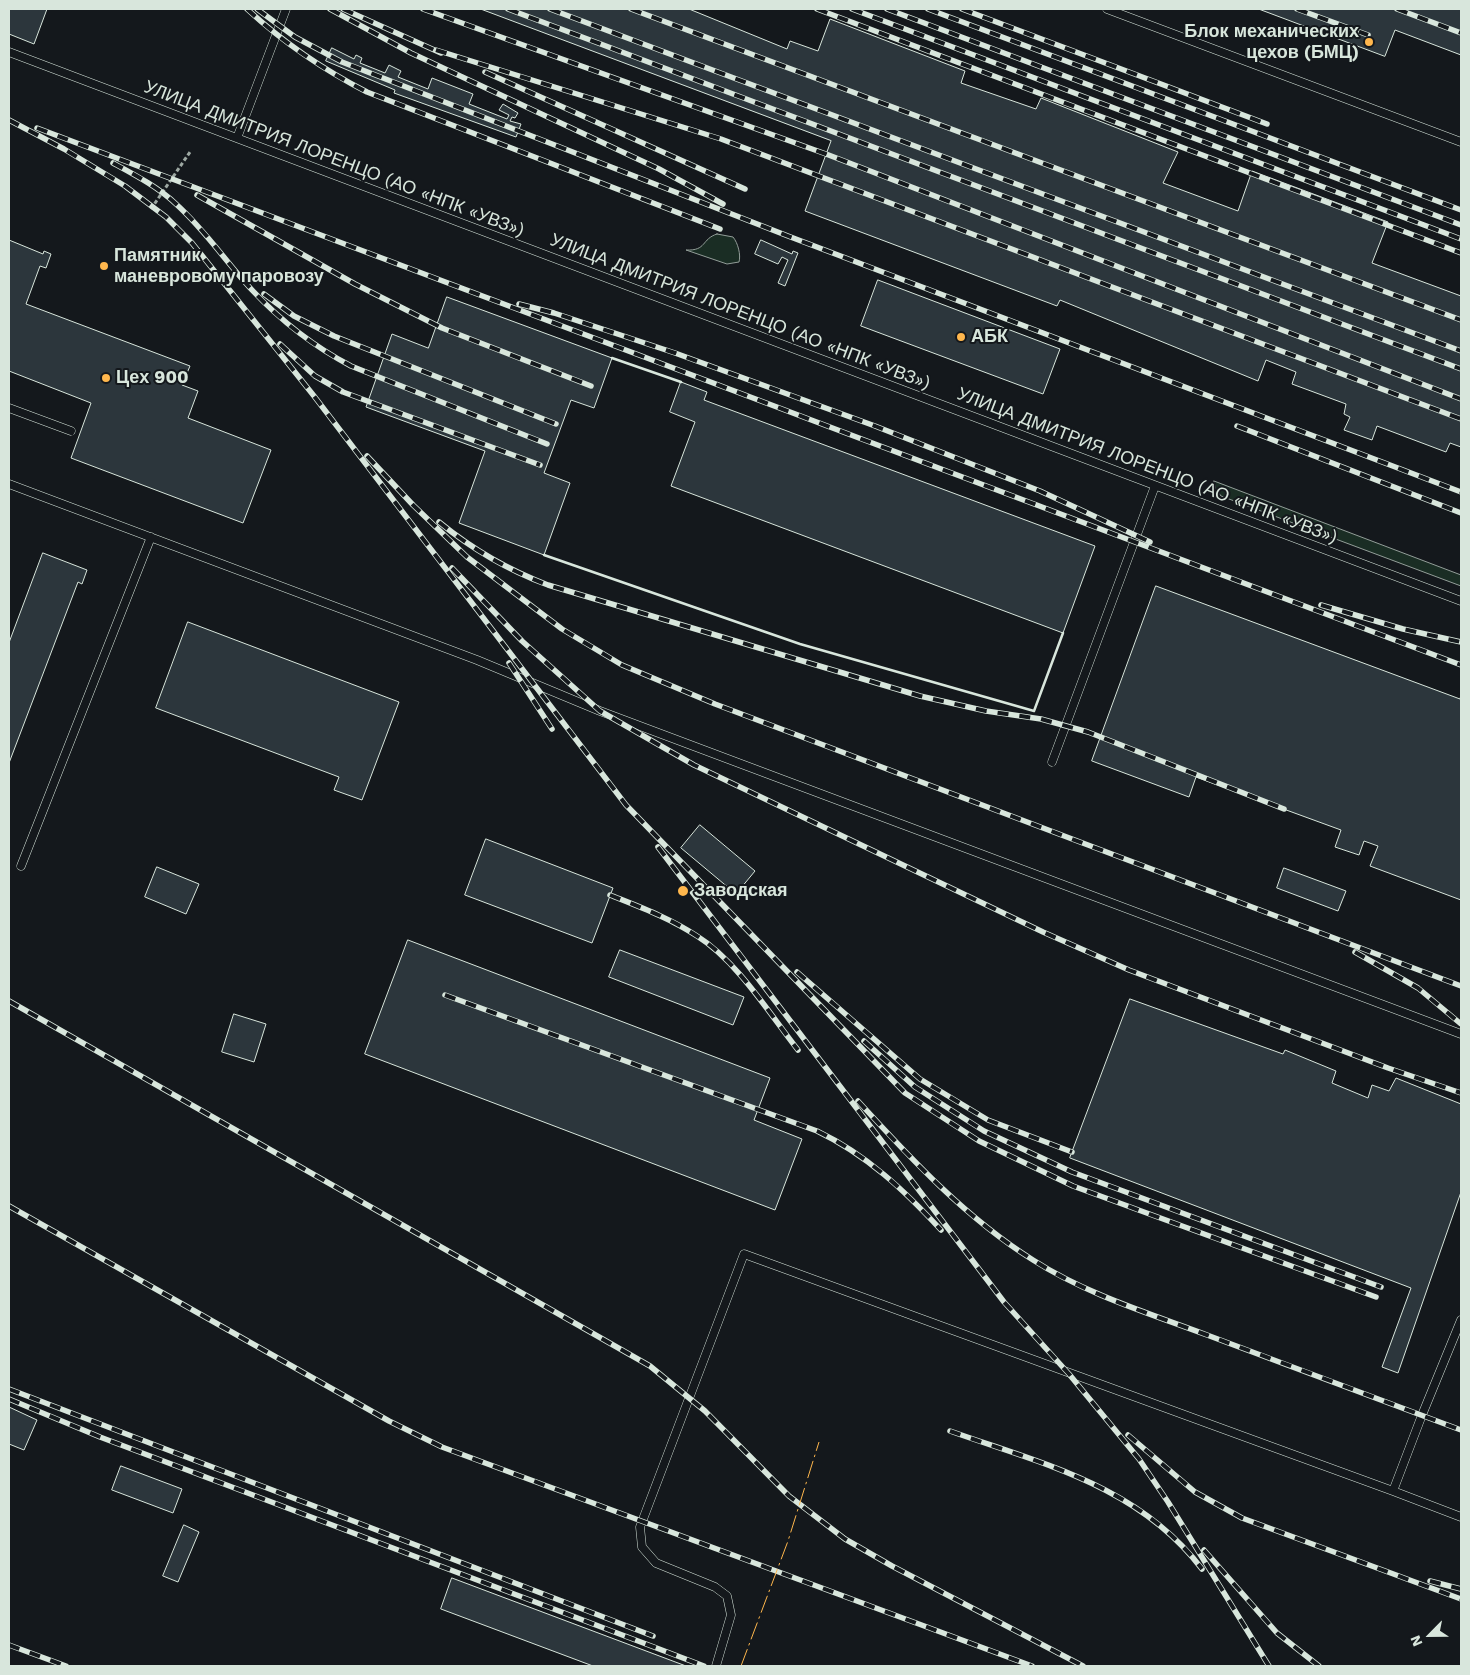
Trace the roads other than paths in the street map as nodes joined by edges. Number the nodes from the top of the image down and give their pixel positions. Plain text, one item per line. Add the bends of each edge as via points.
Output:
1 (286, 9) edge
2 (1107, 9) edge
3 (9, 52) edge
4 (237, 138) junction
5 (1461, 142) edge
6 (9, 408) edge
7 (71, 431) dead end
8 (9, 484) edge
9 (1155, 486) junction
10 (151, 537) junction
11 (1461, 601) edge
12 (1052, 762) dead end
13 (21, 866) dead end
14 (1461, 1034) edge
15 (1461, 1320) edge
16 (1393, 1492) junction
17 (1461, 1517) edge
18 (716, 1666) edge

1 - 4 lane
2 - 5 lane
3 - 4 lane, УЛИЦА ДМИТРИЯ ЛОРЕНЦО (АО «НПК «УВЗ»)
4 - 9 lane, УЛИЦА ДМИТРИЯ ЛОРЕНЦО (АО «НПК «УВЗ»)
6 - 7 lane
8 - 10 lane
9 - 11 lane, УЛИЦА ДМИТРИЯ ЛОРЕНЦО (АО «НПК «УВЗ»)
9 - 12 lane
10 - 13 lane
10 - 14 lane via 477,660 609,714
15 - 16 lane
16 - 17 lane
16 - 18 lane via 744,1254 640,1527 642,1547 656,1563 715,1587 727,1596 732,1615

